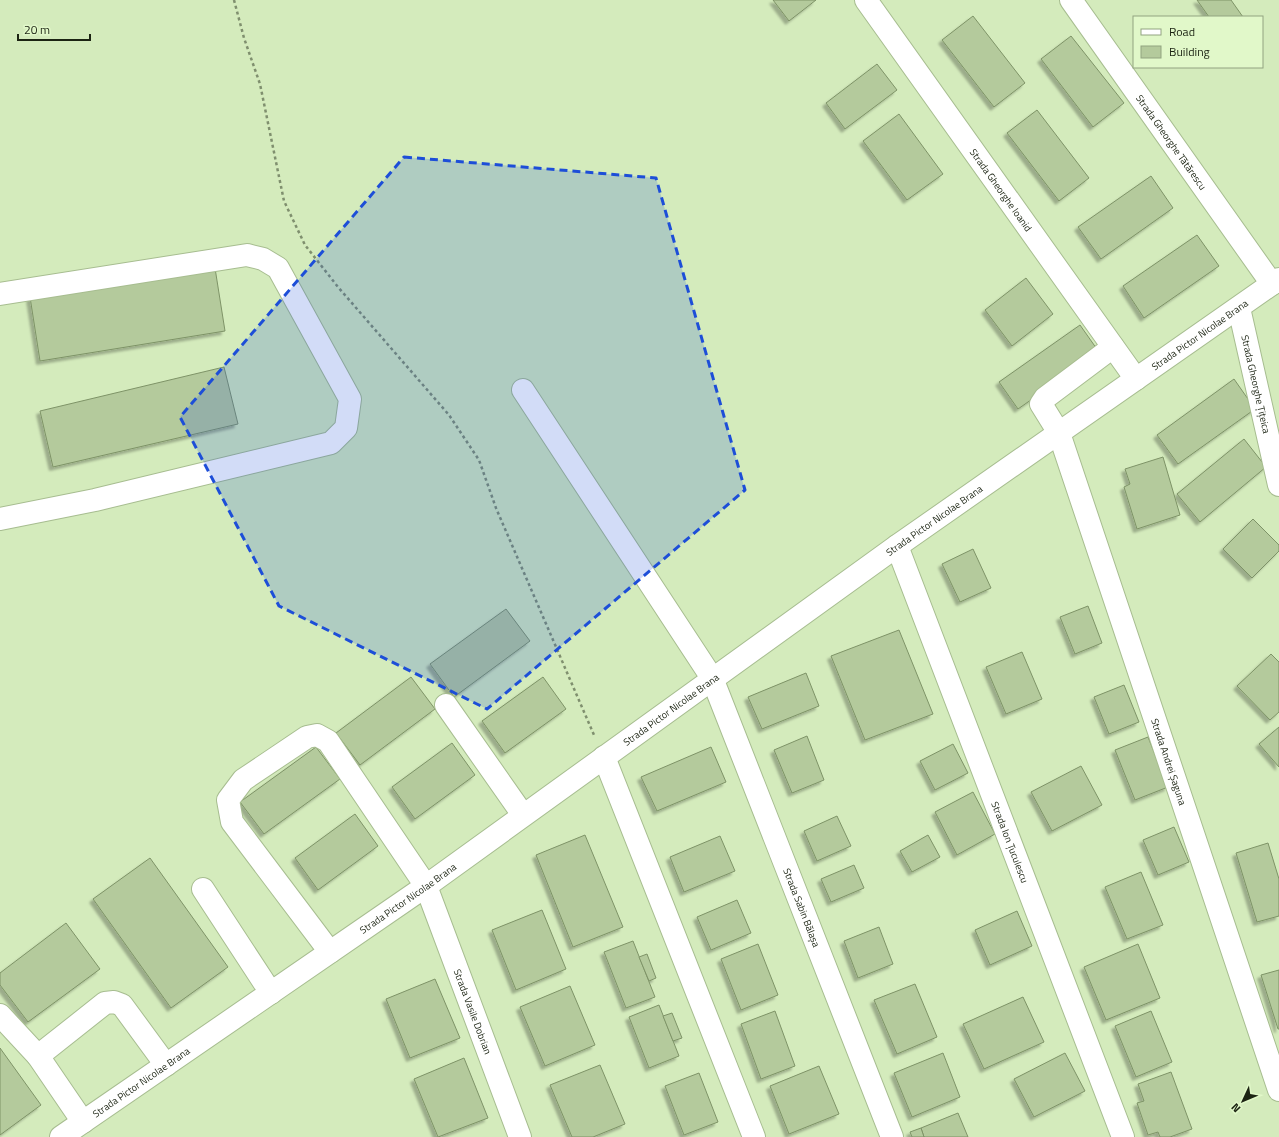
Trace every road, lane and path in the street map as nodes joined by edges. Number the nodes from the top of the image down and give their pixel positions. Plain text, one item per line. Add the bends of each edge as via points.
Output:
1 (234, 0) edge
2 (866, 0) edge
3 (1071, 0) edge
4 (1275, 282) edge
5 (0, 294) edge
6 (1239, 308) junction
7 (1113, 347) junction
8 (1136, 379) junction
9 (523, 390) dead end
10 (1059, 433) junction
11 (1279, 485) edge
12 (0, 519) edge
13 (897, 546) junction
14 (712, 678) junction
15 (446, 705) dead end
16 (604, 757) junction
17 (523, 815) junction
18 (426, 886) junction
19 (203, 889) dead end
20 (330, 952) junction
21 (271, 993) junction
22 (0, 1015) edge
23 (38, 1056) junction
24 (166, 1065) junction
25 (1279, 1090) edge
26 (83, 1122) junction
27 (61, 1137) edge
28 (520, 1137) edge
29 (754, 1137) edge
30 (892, 1137) edge
31 (1123, 1137) edge

1 - 16 path via 260,84 284,201 305,245 449,416 479,460 496,508
2 - 7 street, Strada Gheorghe Ioanid
3 - 4 street, Strada Gheorghe Tătărescu
4 - 6 street, Strada Pictor Nicolae Brana
5 - 12 street via 247,255 264,259 278,268 350,399 346,428 331,443 95,500
6 - 8 street, Strada Pictor Nicolae Brana
6 - 11 street, Strada Gheorghe Țițeica
7 - 8 street, Strada Gheorghe Ioanid
7 - 10 street, Strada Andrei Șaguna via 1045,398 1041,404
8 - 10 street, Strada Pictor Nicolae Brana
9 - 14 street, Strada Sabin Bălașa
10 - 13 street, Strada Pictor Nicolae Brana
10 - 25 street, Strada Andrei Șaguna
13 - 14 street, Strada Pictor Nicolae Brana
13 - 31 street, Strada Ion Țuculescu
14 - 16 street, Strada Pictor Nicolae Brana
14 - 30 street, Strada Sabin Bălașa
15 - 17 street
16 - 17 street, Strada Pictor Nicolae Brana
16 - 29 street
17 - 18 street, Strada Pictor Nicolae Brana
18 - 20 street, Strada Pictor Nicolae Brana
18 - 20 street, Strada Vasile Dobrian via 328,740 317,735 307,737 243,780 228,800 232,822
18 - 28 street, Strada Vasile Dobrian
19 - 21 street
20 - 21 street, Strada Pictor Nicolae Brana
21 - 24 street, Strada Pictor Nicolae Brana
22 - 23 street
23 - 24 street via 105,1003 114,1002 122,1005
23 - 26 street
24 - 26 street, Strada Pictor Nicolae Brana
26 - 27 street, Strada Pictor Nicolae Brana

